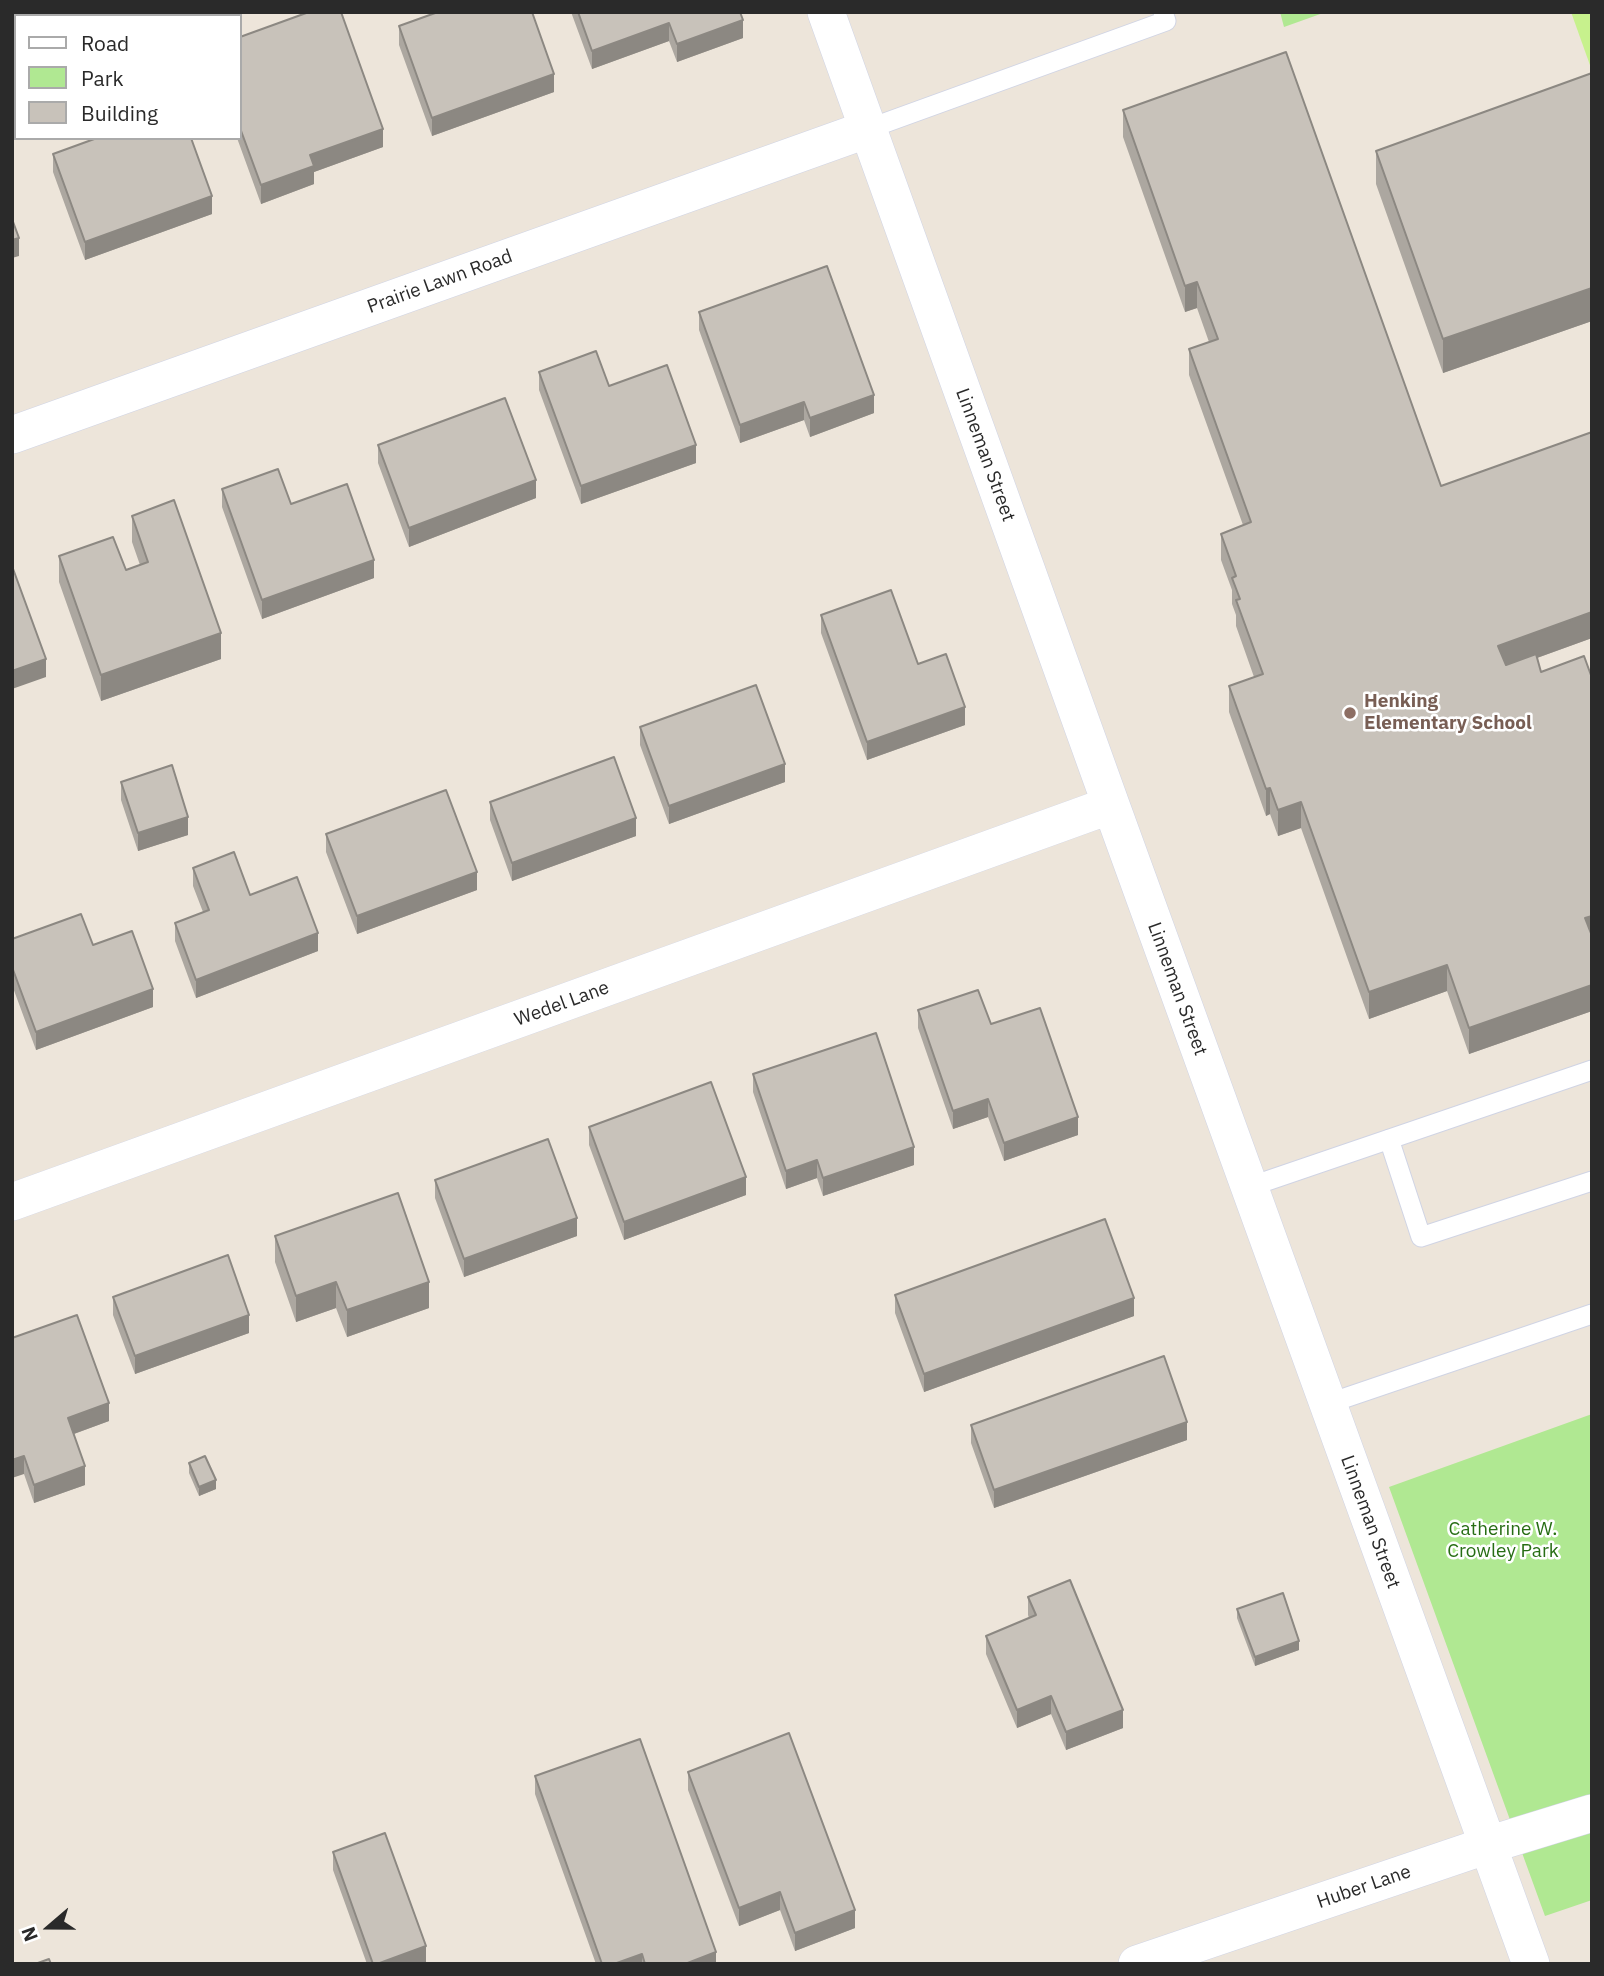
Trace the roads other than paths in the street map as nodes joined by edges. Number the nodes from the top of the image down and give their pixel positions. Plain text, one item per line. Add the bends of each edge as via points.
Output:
1 (826, 12) edge
2 (1163, 12) edge
3 (868, 129) junction
4 (12, 435) edge
5 (1111, 805) junction
6 (1592, 1070) edge
7 (1389, 1139) junction
8 (1592, 1181) edge
9 (1249, 1187) junction
10 (12, 1202) edge
11 (1592, 1314) edge
12 (1327, 1404) junction
13 (1592, 1813) edge
14 (1488, 1845) junction
15 (1137, 1964) edge
16 (1531, 1964) edge

1 - 3 street, Linneman Street
2 - 3 lane via 1166,20
3 - 4 street, Prairie Lawn Road
3 - 5 street, Linneman Street
5 - 9 street, Linneman Street
5 - 10 street, Wedel Lane
6 - 7 lane
7 - 8 lane via 1421,1237
7 - 9 lane
9 - 12 street, Linneman Street
11 - 12 lane
12 - 14 street, Linneman Street
13 - 14 street, Huber Lane
14 - 15 street, Huber Lane
14 - 16 street, Linneman Street

